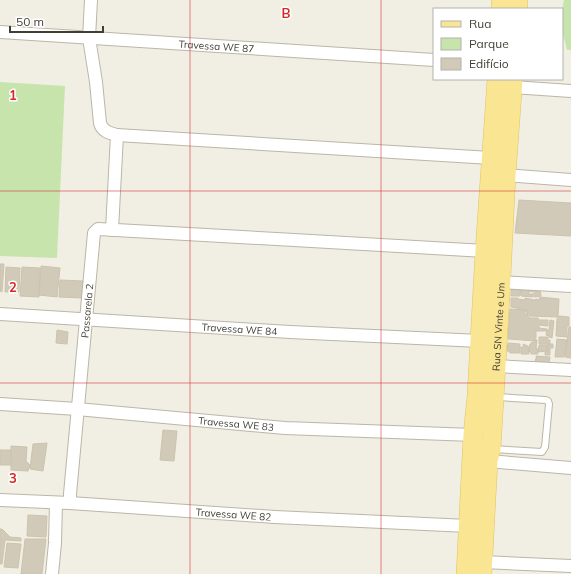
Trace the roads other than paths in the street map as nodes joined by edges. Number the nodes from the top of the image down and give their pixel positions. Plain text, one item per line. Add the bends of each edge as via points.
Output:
1 (91, 0) edge
2 (0, 32) edge
3 (89, 38) junction
4 (433, 60) edge
5 (508, 82) edge
6 (571, 91) edge
7 (503, 119) junction
8 (117, 135) junction
9 (491, 158) junction
10 (506, 175) junction
11 (571, 180) edge
12 (112, 230) junction
13 (485, 251) junction
14 (571, 286) edge
15 (494, 292) junction
16 (0, 314) edge
17 (86, 320) junction
18 (480, 341) junction
19 (496, 366) junction
20 (571, 370) edge
21 (494, 396) junction
22 (0, 404) edge
23 (77, 409) junction
24 (472, 435) junction
25 (489, 455) junction
26 (571, 468) edge
27 (0, 500) edge
28 (56, 503) junction
29 (70, 503) junction
30 (468, 526) junction
31 (571, 566) edge
32 (483, 568) edge
33 (52, 574) edge
34 (466, 574) edge

1 - 3 street
2 - 3 street, Travessa WE 87
3 - 4 street, Travessa WE 87
3 - 8 street via 101,126
5 - 6 street
5 - 7 main road, Rua SN Vinte e Um
7 - 9 main road, Rua SN Vinte e Um
7 - 10 main road, Rua SN Vinte e Um
8 - 9 street
8 - 12 street
9 - 13 main road, Rua SN Vinte e Um
10 - 11 street
10 - 15 main road, Rua SN Vinte e Um
12 - 13 street
12 - 17 street, Passarela 2 via 98,230 94,233
13 - 15 main road, Rua SN Vinte e Um
14 - 15 street
15 - 18 main road, Rua SN Vinte e Um
15 - 19 main road, Rua SN Vinte e Um
16 - 17 street, Travessa WE 84
17 - 18 street, Travessa WE 84
17 - 23 street, Passarela 2
18 - 24 main road, Rua SN Vinte e Um
19 - 20 street
19 - 21 main road, Rua SN Vinte e Um
21 - 25 main road, Rua SN Vinte e Um
21 - 25 lane via 548,401 546,447 542,452
22 - 23 street, Travessa WE 83
23 - 24 street, Travessa WE 83 via 285,428
23 - 29 street, Passarela 2
24 - 30 main road, Rua SN Vinte e Um
25 - 26 street
25 - 32 main road, Rua SN Vinte e Um
27 - 28 street, Travessa WE 82
28 - 29 street, Travessa WE 82
28 - 33 street
29 - 30 street, Travessa WE 82
30 - 34 main road, Rua SN Vinte e Um
31 - 32 street

